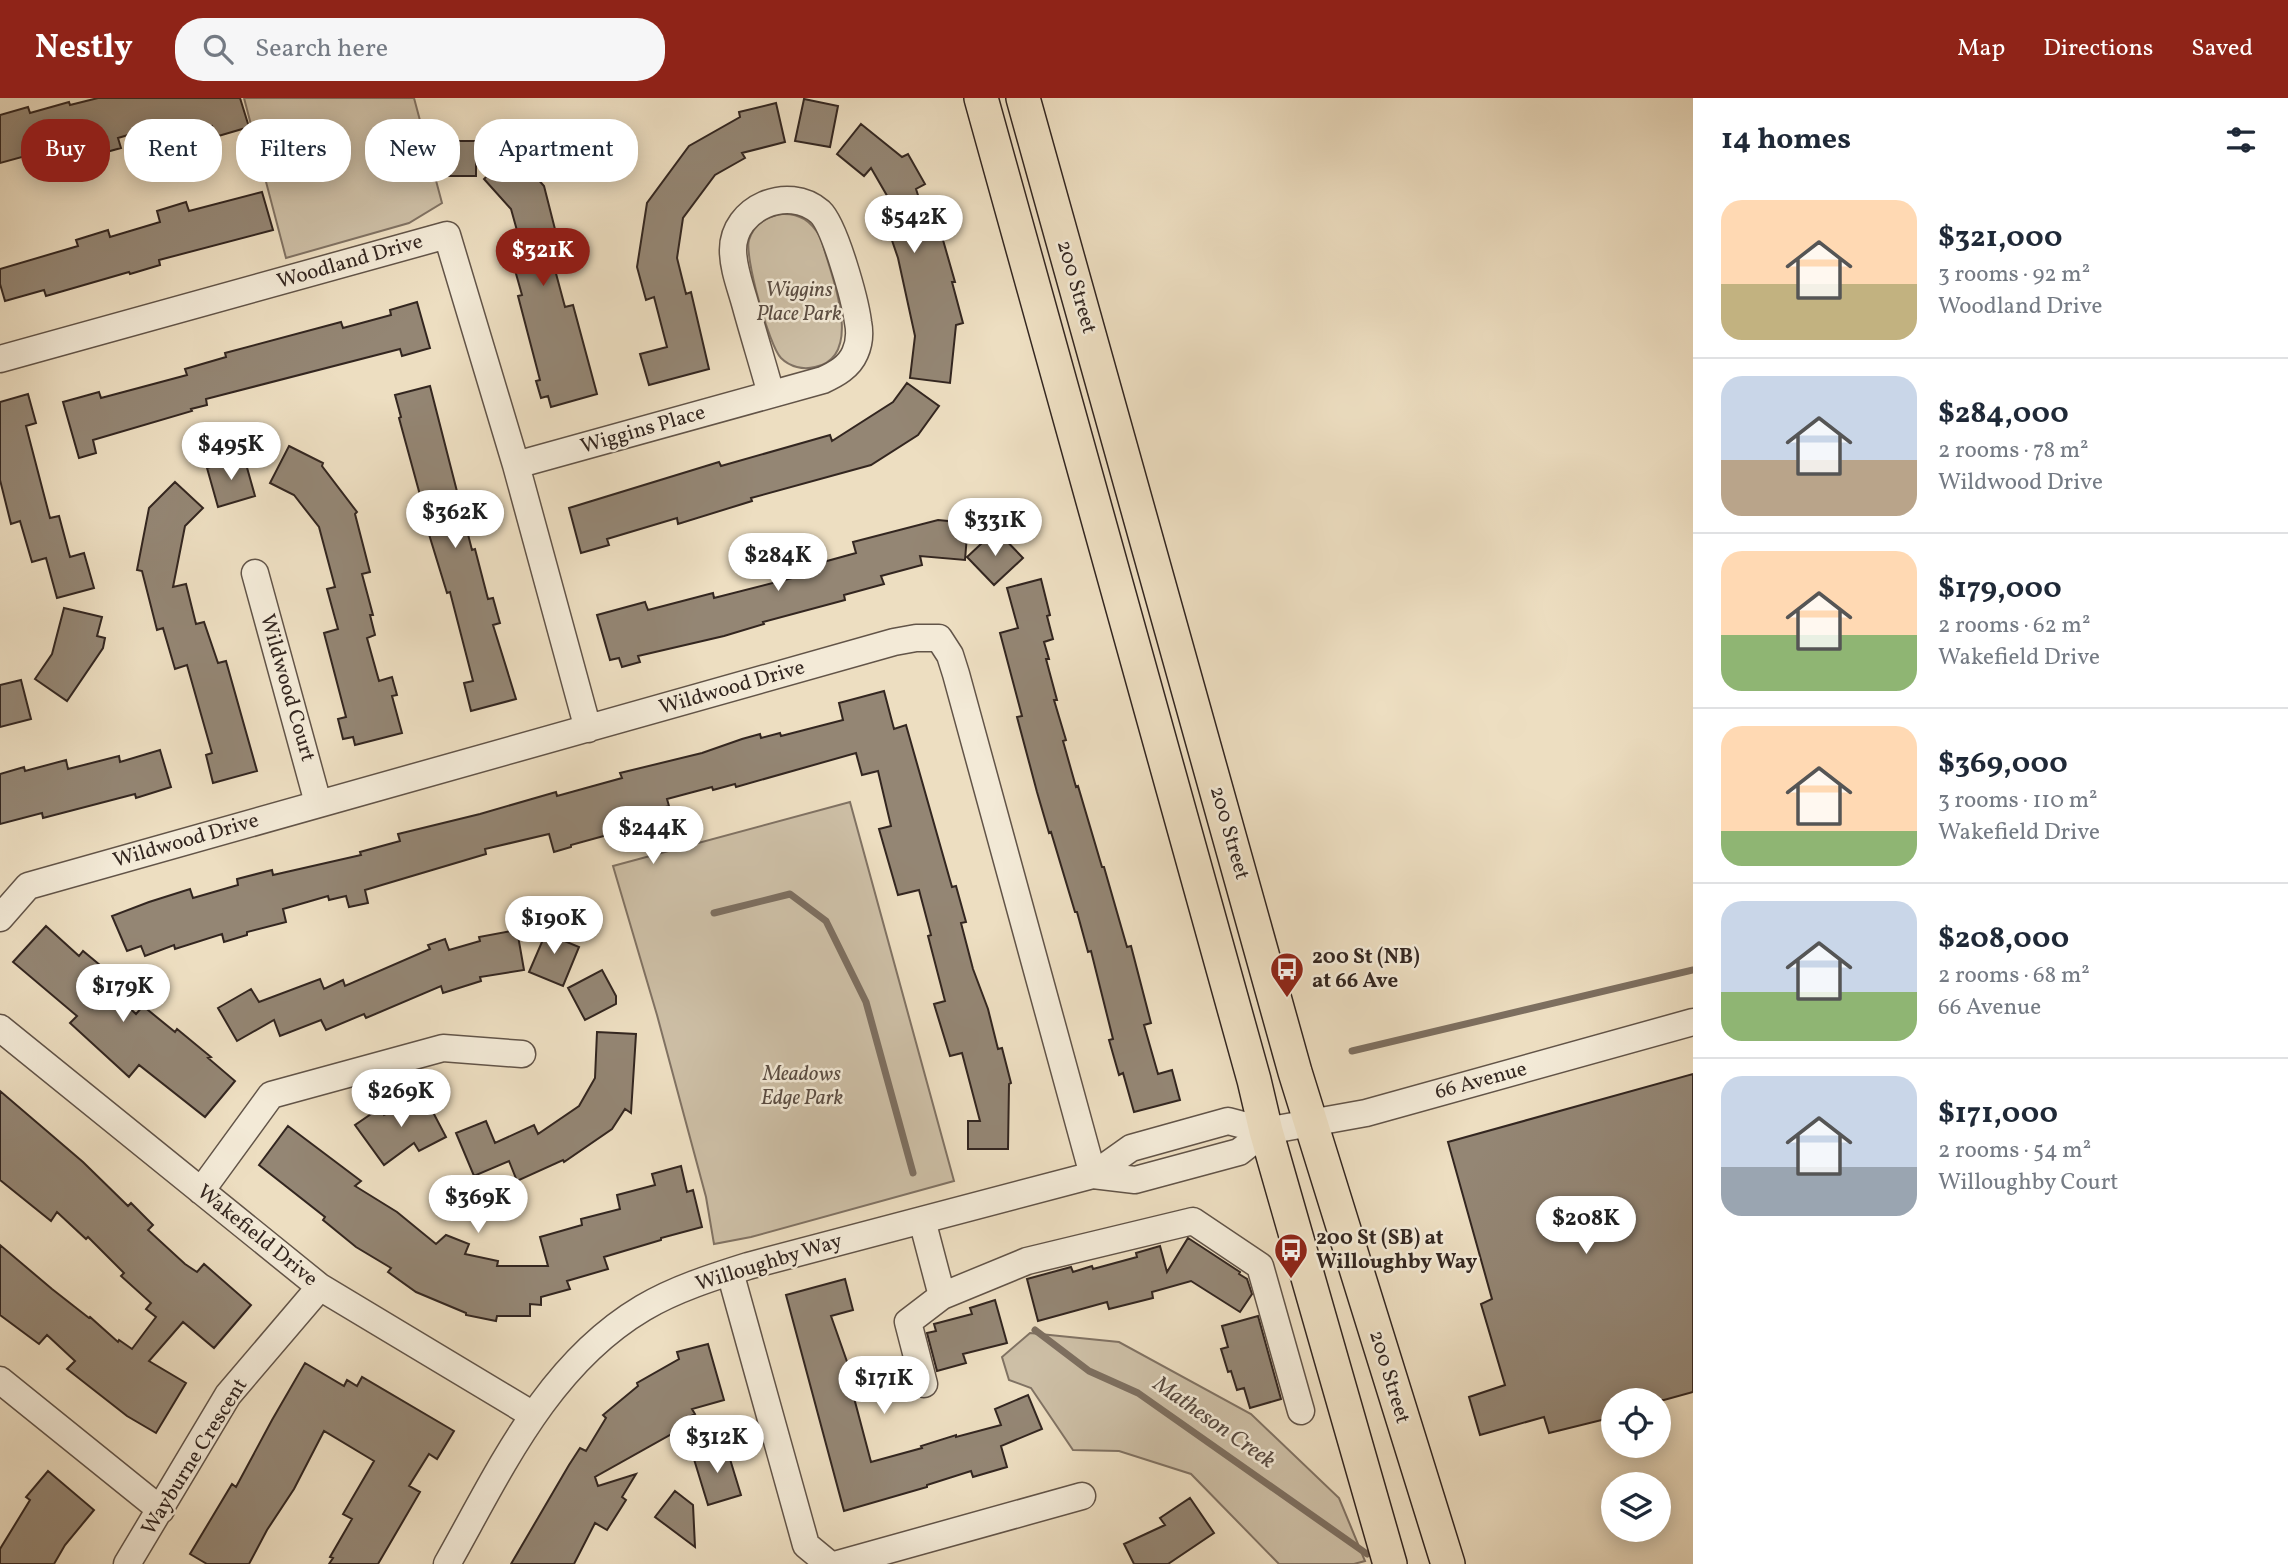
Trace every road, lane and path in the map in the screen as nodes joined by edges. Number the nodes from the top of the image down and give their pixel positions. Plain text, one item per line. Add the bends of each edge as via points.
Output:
1 (981, 98) edge
2 (1023, 98) edge
3 (0, 359) edge
4 (771, 394) junction
5 (516, 465) junction
6 (255, 573) dead end
7 (588, 729) junction
8 (318, 803) junction
9 (0, 918) edge
10 (1693, 1022) edge
11 (0, 1028) edge
12 (522, 1054) dead end
13 (1311, 1123) junction
14 (1266, 1131) junction
15 (1093, 1175) junction
16 (201, 1191) junction
17 (922, 1220) junction
18 (730, 1272) junction
19 (320, 1287) junction
20 (942, 1296) junction
21 (0, 1380) edge
22 (924, 1384) dead end
23 (1301, 1411) dead end
24 (533, 1415) junction
25 (1082, 1496) dead end
26 (161, 1510) junction
27 (127, 1564) edge
28 (447, 1564) edge
29 (829, 1564) edge
30 (838, 1564) edge
31 (1390, 1564) edge
32 (1448, 1564) edge

1 - 14 main road, 200 Street
2 - 13 main road, 200 Street
3 - 5 street, Woodland Drive via 447,235
4 - 4 street, Wiggins Place via 733,251 739,225 752,212 785,200 811,206 828,223 856,310 859,336 851,360 837,373
4 - 5 street, Wiggins Place
5 - 7 street, Woodland Drive
6 - 8 street, Wildwood Court
7 - 8 street, Wildwood Drive
7 - 15 street, Wildwood Drive via 894,642 939,638 956,674
8 - 9 street, Wildwood Drive via 28,886
10 - 13 street, 66 Avenue
11 - 16 street, Wakefield Drive
12 - 16 street via 443,1048 271,1095
13 - 14 street, 66 Avenue
13 - 32 main road, 200 Street
14 - 15 street, Willoughby Way via 1228,1121 1132,1148
14 - 31 main road, 200 Street
15 - 17 street, Willoughby Way
16 - 19 street, Wakefield Drive
17 - 18 street, Willoughby Way
17 - 20 street
18 - 24 street, Willoughby Way via 645,1306 618,1325 568,1370
18 - 29 street via 806,1545
19 - 24 street, Wakefield Drive
19 - 26 street, Wayburne Crescent via 228,1395
20 - 22 street via 908,1322
20 - 23 street via 1027,1261 1193,1222 1260,1266
21 - 26 street
24 - 28 street, Willoughby Way
25 - 30 street
26 - 27 street, Wayburne Crescent

